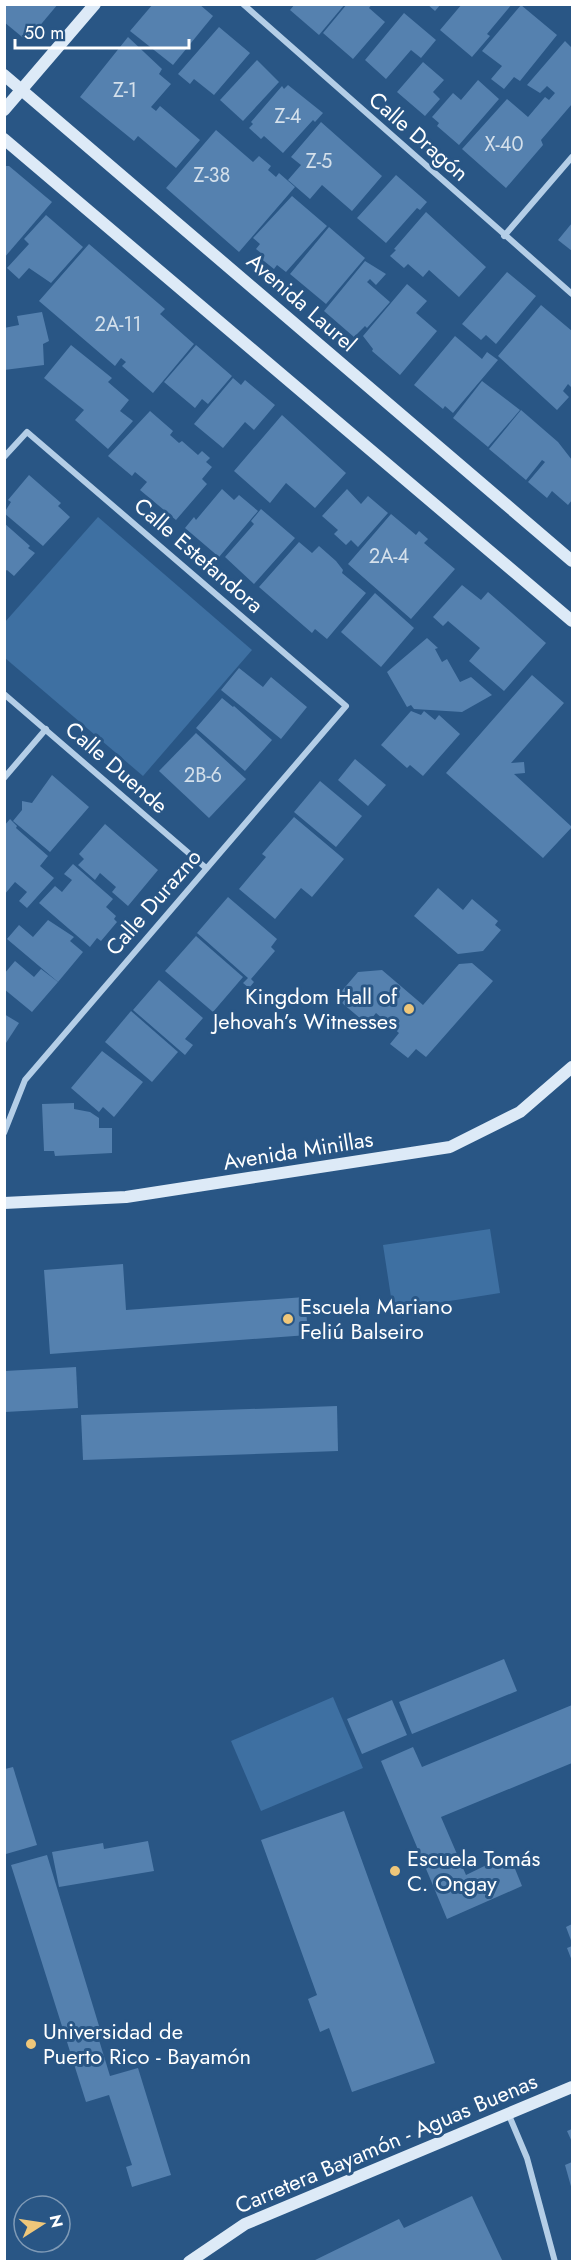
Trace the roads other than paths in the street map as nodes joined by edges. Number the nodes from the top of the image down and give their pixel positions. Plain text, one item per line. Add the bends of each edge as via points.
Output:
1 (95, 4) edge
2 (243, 4) edge
3 (4, 75) edge
4 (21, 89) junction
5 (4, 110) edge
6 (4, 139) edge
7 (573, 157) edge
8 (504, 236) junction
9 (573, 294) edge
10 (4, 457) edge
11 (573, 561) edge
12 (573, 621) edge
13 (4, 694) edge
14 (346, 706) joint
15 (46, 729) junction
16 (4, 778) edge
17 (206, 868) junction
18 (573, 1067) edge
19 (4, 1133) edge
20 (4, 1203) edge
21 (573, 2087) edge
22 (508, 2113) junction
23 (189, 2262) edge
24 (555, 2262) edge

1 - 4 street
2 - 8 street, Calle Dragón
3 - 4 street, Avenida Laurel
4 - 5 street
4 - 11 street, Avenida Laurel
6 - 12 street
7 - 8 street
8 - 9 street, Calle Dragón
10 - 14 street, Calle Estefandora via 27,432
13 - 15 street, Calle Duende
14 - 17 street, Calle Durazno
15 - 16 street
15 - 17 street, Calle Duende
17 - 19 street, Calle Durazno via 25,1080
18 - 20 street, Avenida Minillas via 520,1112 450,1148 126,1197
21 - 22 street, Carretera Bayamón - Aguas Buenas
22 - 23 street, Carretera Bayamón - Aguas Buenas via 245,2224
22 - 24 street via 527,2158

